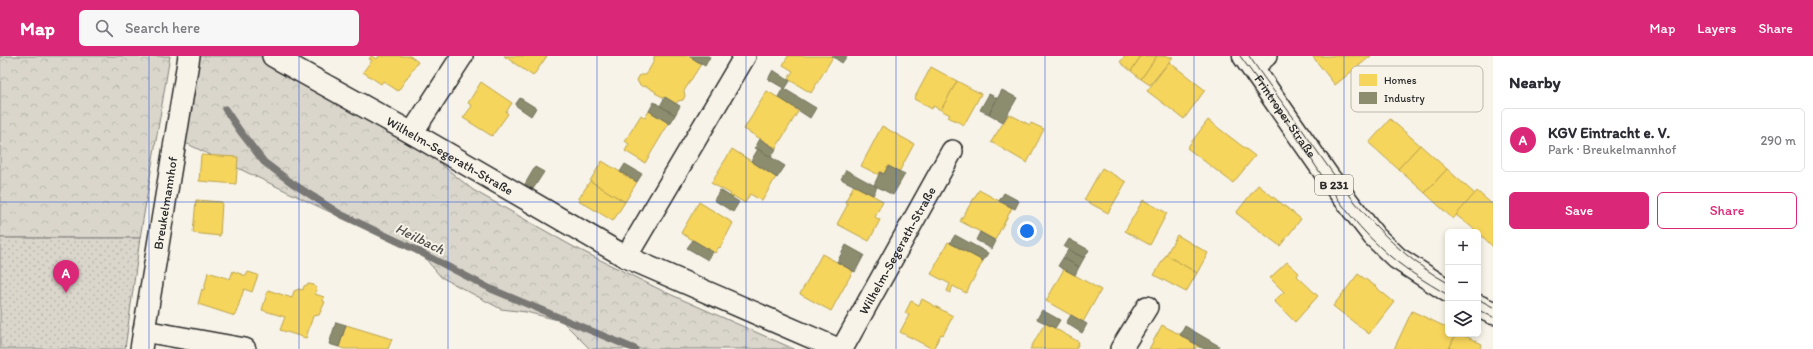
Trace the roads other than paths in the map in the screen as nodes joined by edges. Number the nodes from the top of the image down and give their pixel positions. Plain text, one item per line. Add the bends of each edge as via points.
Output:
1 (189, 56) edge
2 (273, 56) edge
3 (462, 56) edge
4 (745, 56) edge
5 (1254, 60) edge
6 (412, 133) junction
7 (952, 151) dead end
8 (626, 257) junction
9 (1445, 288) edge
10 (1148, 307) dead end
11 (1481, 307) edge
12 (1493, 313) edge
13 (142, 340) edge
14 (245, 349) edge
15 (838, 349) edge
16 (842, 349) edge
17 (1121, 349) edge

1 - 13 street, Breukelmannhof
2 - 6 street, Wilhelm-Segerath-Straße
3 - 6 street
4 - 8 street
5 - 9 main road, Frintroper Straße / B 231 via 1329,178 1374,236 1397,258
6 - 8 street, Wilhelm-Segerath-Straße
7 - 16 street, Wilhelm-Segerath-Straße
8 - 15 street, Wilhelm-Segerath-Straße
10 - 17 street
11 - 12 main road
13 - 14 street

